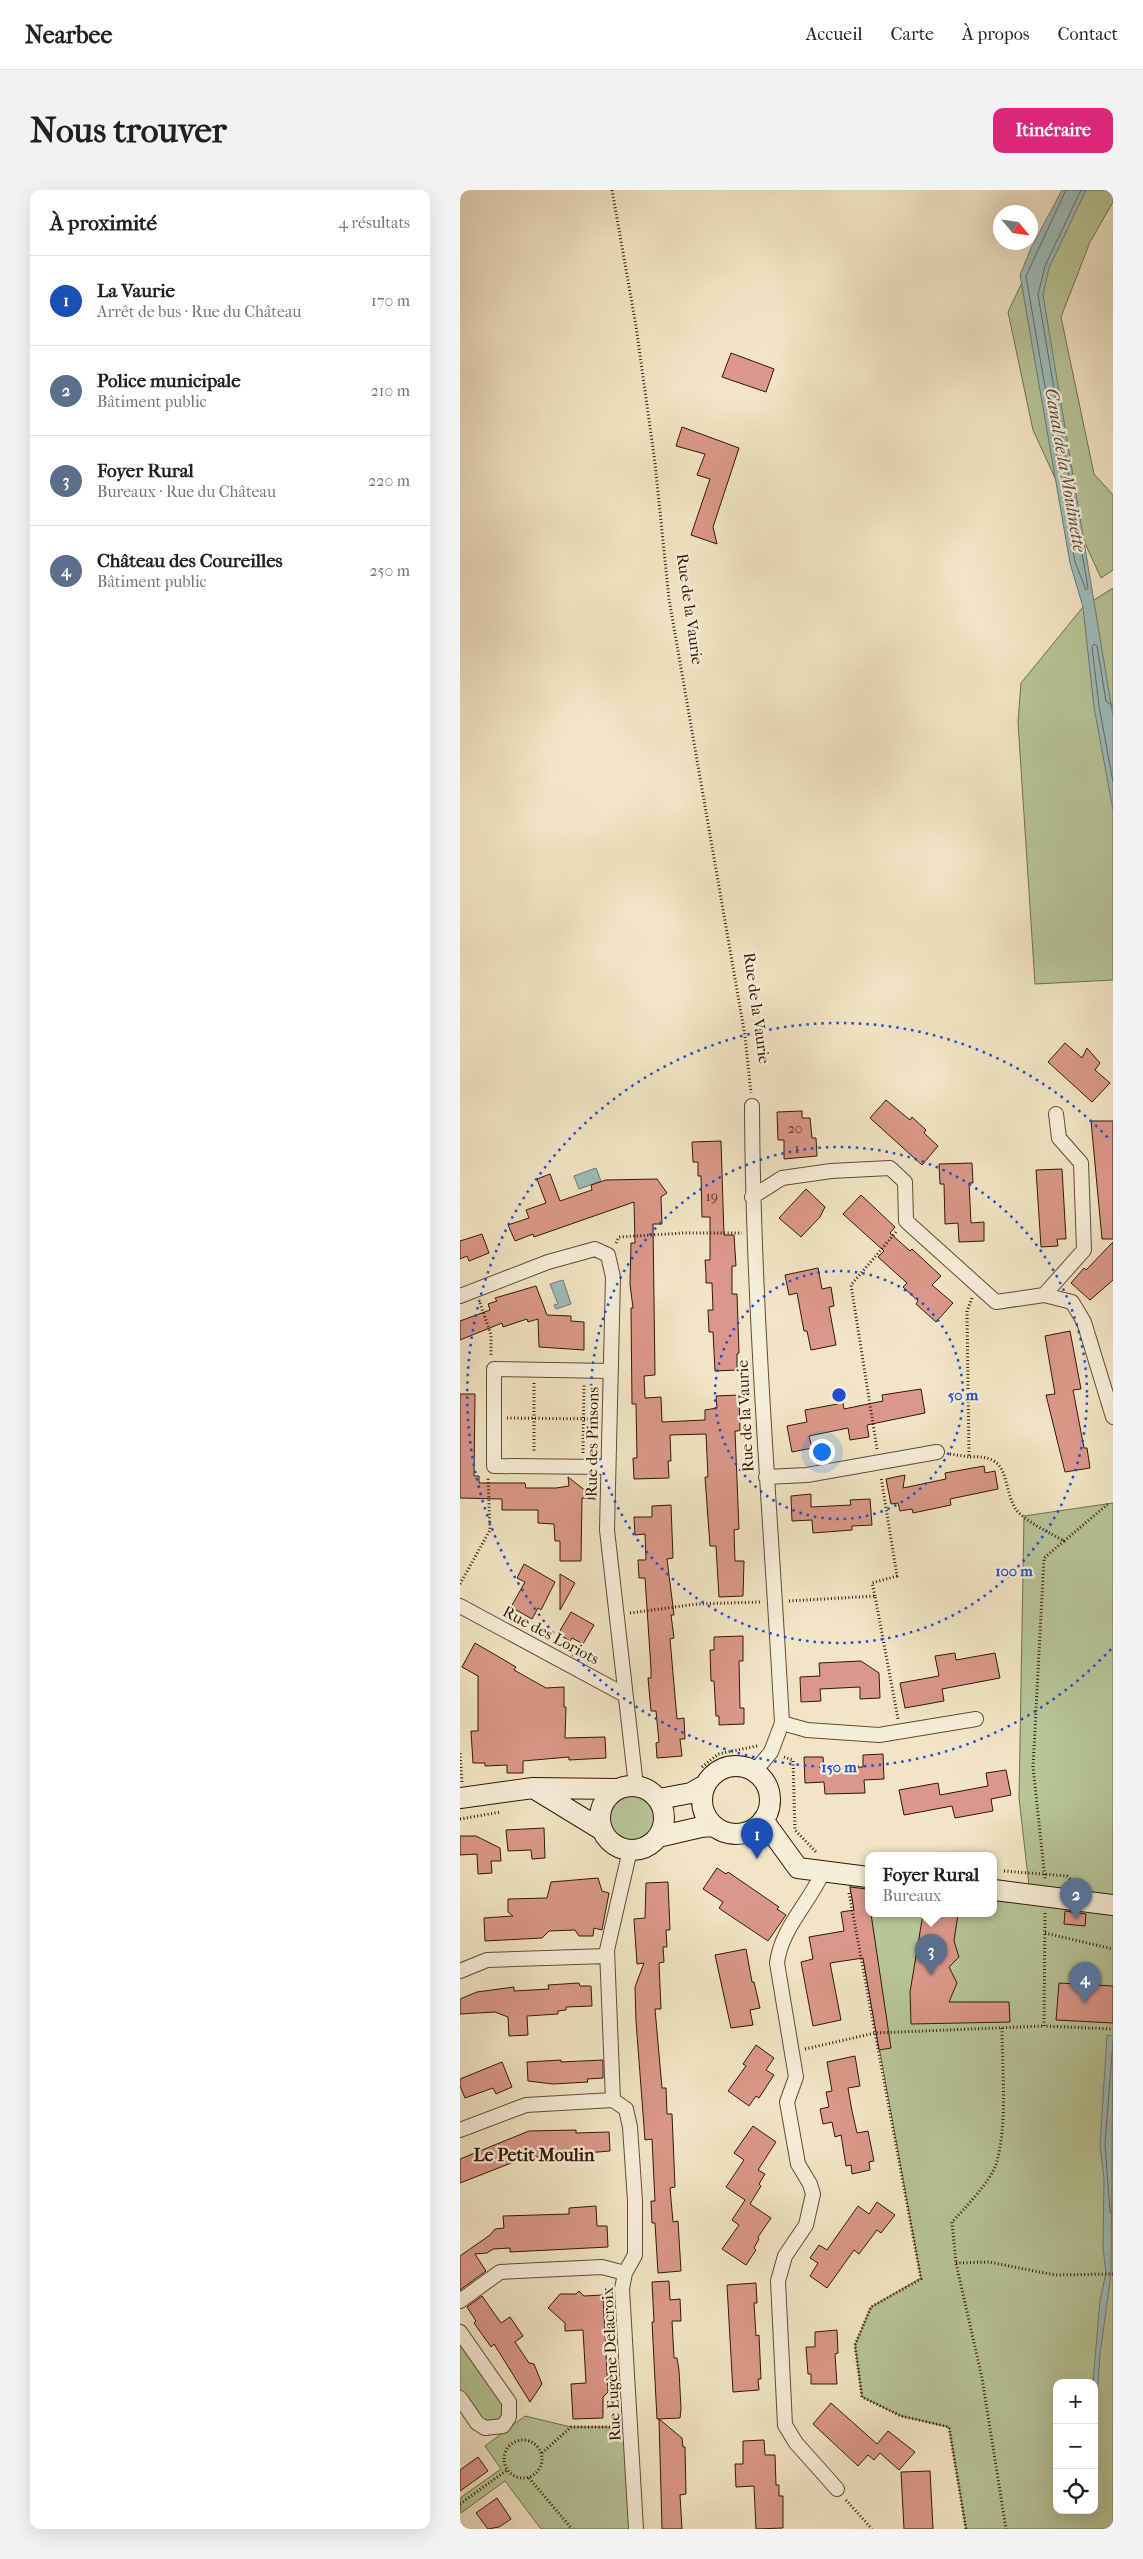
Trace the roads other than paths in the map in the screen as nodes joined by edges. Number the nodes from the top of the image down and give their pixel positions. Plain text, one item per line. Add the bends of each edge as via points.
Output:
1 (752, 1106) road end
2 (1056, 1114) dead end
3 (752, 1197) junction
4 (1044, 1295) junction
5 (460, 1296) edge
6 (611, 1371) junction
7 (1113, 1417) edge
8 (937, 1452) dead end
9 (608, 1467) junction
10 (766, 1477) junction
11 (460, 1606) edge
12 (625, 1695) junction
13 (976, 1718) dead end
14 (782, 1723) junction
15 (755, 1772) junction
16 (701, 1778) junction
17 (627, 1787) junction
18 (533, 1788) junction
19 (462, 1798) edge
20 (659, 1799) junction
21 (763, 1820) junction
22 (714, 1826) junction
23 (602, 1830) junction
24 (658, 1837) junction
25 (630, 1850) junction
26 (820, 1863) junction
27 (865, 1877) edge
28 (997, 1890) edge
29 (1113, 1905) edge
30 (607, 1956) junction
31 (460, 1971) edge
32 (613, 2100) junction
33 (460, 2130) edge
34 (625, 2273) junction
35 (460, 2301) edge
36 (460, 2332) edge
37 (460, 2398) edge
38 (837, 2489) road end
39 (636, 2529) edge

1 - 3 street, Rue de la Vaurie
2 - 4 street via 1059,1138 1081,1163 1084,1250
3 - 4 street via 782,1178 890,1168 905,1182 906,1221 996,1302
3 - 10 street, Rue de la Vaurie
4 - 7 street via 1072,1302 1084,1322
5 - 6 street, Rue des Pinsons via 548,1262 595,1249 608,1255 613,1278
6 - 9 street, Rue des Pinsons
6 - 9 street via 494,1369 494,1466
8 - 10 street via 807,1474
9 - 12 street, Rue des Pinsons via 608,1530
10 - 14 street, Rue de la Vaurie
11 - 12 street, Rue des Loriots
12 - 17 street, Rue des Pinsons
13 - 14 street via 879,1735 807,1730
14 - 15 street, Rue de la Vaurie via 771,1752
15 - 16 street via 733,1766
15 - 21 street via 763,1779 769,1794 768,1810
16 - 20 street via 691,1793
16 - 22 street via 703,1807
17 - 18 street
17 - 20 street via 652,1792
17 - 23 street via 611,1794 602,1806
18 - 19 street
18 - 23 street
20 - 24 street via 664,1818
21 - 22 street via 755,1828 740,1833 724,1832
21 - 26 street via 798,1868
22 - 24 street
23 - 25 street via 613,1844
24 - 25 street via 650,1844
25 - 30 street
26 - 27 street via 848,1876
26 - 38 street via 778,1948 777,1963 796,2077 787,2102 798,2164 813,2194 806,2225 785,2256 778,2281 785,2425 796,2443
28 - 29 street
30 - 31 street via 487,1960
30 - 32 street
32 - 33 street via 526,2105
32 - 34 street, Rue Eugène Delacroix via 626,2109 635,2192 636,2255
34 - 35 street via 602,2267 500,2272
34 - 39 street, Rue Eugène Delacroix via 622,2289
36 - 37 street via 509,2402 509,2417 503,2426 485,2428

